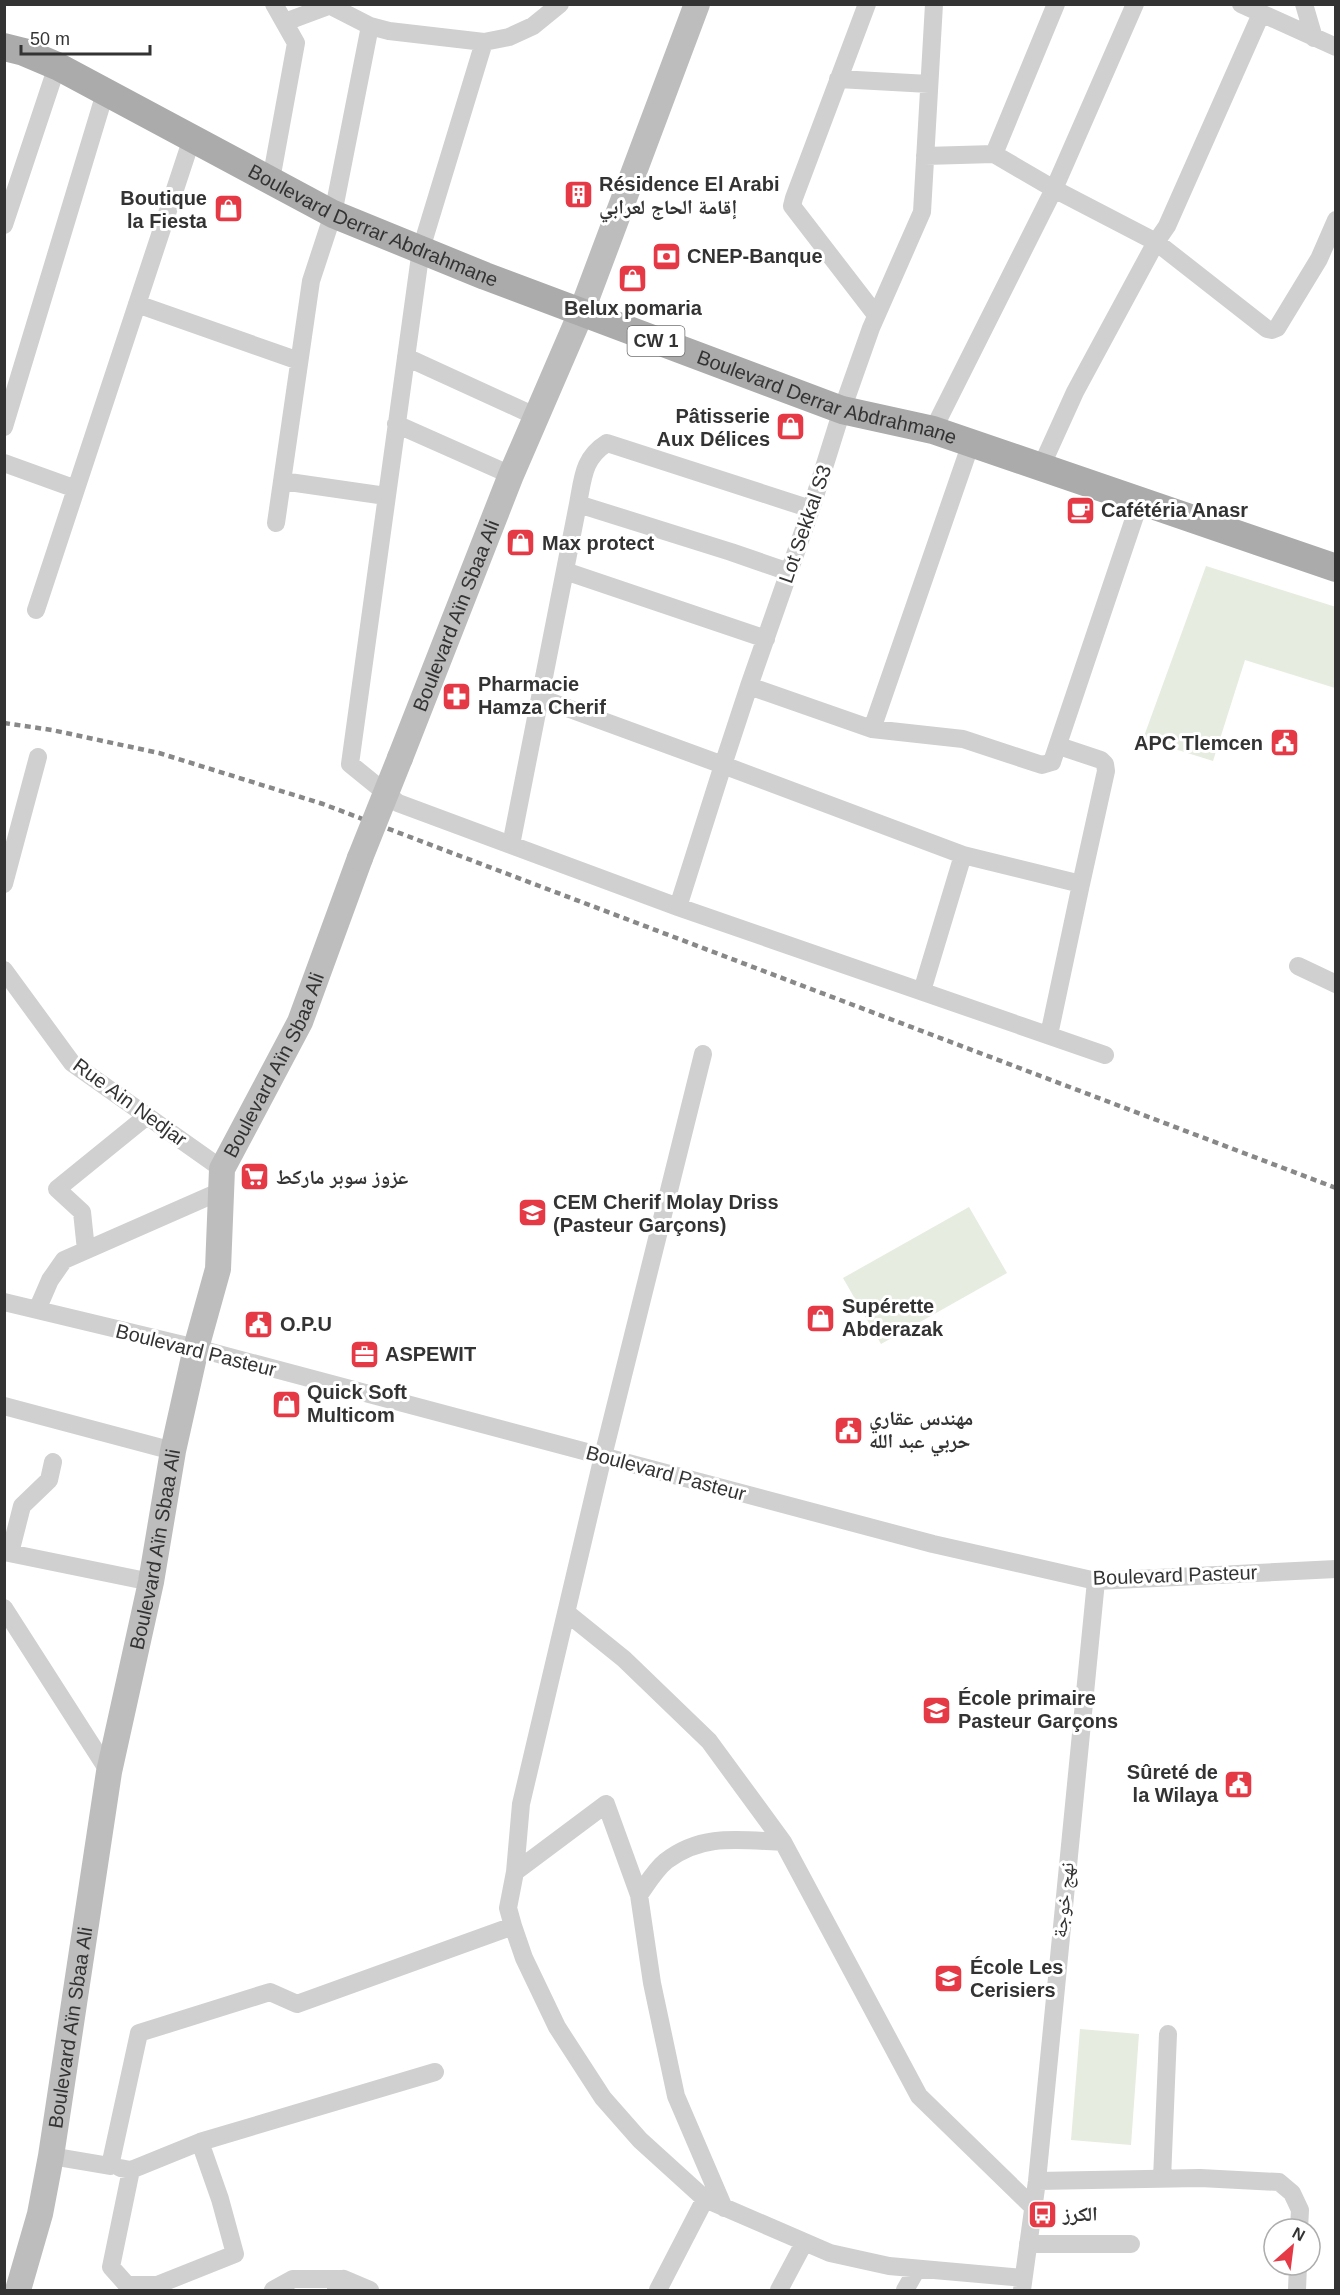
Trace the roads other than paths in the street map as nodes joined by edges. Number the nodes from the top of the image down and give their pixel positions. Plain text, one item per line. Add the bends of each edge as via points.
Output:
1 (274, 4) edge
2 (560, 4) edge
3 (697, 4) edge
4 (867, 4) edge
5 (934, 4) edge
6 (1056, 4) edge
7 (1135, 4) edge
8 (1241, 4) edge
9 (1304, 4) edge
10 (328, 5) edge
11 (1261, 14) junction
12 (285, 22) junction
13 (370, 26) junction
14 (1314, 38) junction
15 (483, 42) junction
16 (4, 47) edge
17 (1335, 47) edge
18 (57, 66) junction
19 (838, 80) junction
20 (929, 84) junction
21 (105, 93) junction
22 (192, 138) junction
23 (994, 154) junction
24 (925, 156) junction
25 (271, 180) junction
26 (1054, 189) junction
27 (333, 214) junction
28 (1335, 220) edge
29 (4, 225) edge
30 (1156, 242) junction
31 (421, 249) junction
32 (137, 304) junction
33 (581, 313) junction
34 (876, 315) junction
35 (406, 357) junction
36 (299, 361) junction
37 (842, 410) junction
38 (537, 417) junction
39 (396, 424) junction
40 (4, 428) edge
41 (933, 430) junction
42 (971, 443) junction
43 (4, 463) edge
44 (1041, 467) junction
45 (511, 475) junction
46 (282, 481) junction
47 (76, 489) junction
48 (386, 496) junction
49 (1140, 501) junction
50 (578, 504) junction
51 (811, 509) junction
52 (276, 523) dead end
53 (1335, 568) edge
54 (565, 571) junction
55 (789, 572) junction
56 (36, 610) dead end
57 (766, 639) junction
58 (749, 686) junction
59 (540, 698) junction
60 (872, 729) junction
61 (1059, 746) junction
62 (38, 757) dead end
63 (723, 765) junction
64 (511, 845) junction
65 (963, 855) junction
66 (4, 884) edge
67 (1081, 884) junction
68 (678, 907) junction
69 (1298, 966) dead end
70 (4, 970) edge
71 (1335, 984) edge
72 (922, 991) junction
73 (1049, 1035) junction
74 (703, 1054) dead end
75 (1105, 1055) dead end
76 (147, 1116) junction
77 (221, 1180) junction
78 (86, 1250) junction
79 (4, 1302) edge
80 (37, 1310) junction
81 (196, 1348) junction
82 (4, 1406) edge
83 (173, 1451) junction
84 (603, 1456) junction
85 (53, 1462) dead end
86 (7, 1553) edge
87 (1335, 1569) edge
88 (1096, 1581) junction
89 (151, 1582) junction
90 (4, 1608) edge
91 (567, 1613) junction
92 (109, 1772) junction
93 (783, 1842) junction
94 (515, 1872) junction
95 (639, 1894) junction
96 (513, 1926) junction
97 (1168, 2034) dead end
98 (435, 2072) dead end
99 (200, 2142) junction
100 (51, 2156) junction
101 (110, 2166) junction
102 (131, 2170) junction
103 (1162, 2179) junction
104 (1037, 2181) junction
105 (705, 2199) junction
106 (1033, 2207) junction
107 (724, 2208) junction
108 (1300, 2217) edge
109 (804, 2243) junction
110 (1028, 2244) junction
111 (1131, 2244) dead end
112 (917, 2269) junction
113 (1022, 2284) edge
114 (339, 2285) edge
115 (18, 2290) edge
116 (273, 2290) edge
117 (370, 2290) edge
118 (658, 2290) edge
119 (779, 2290) edge
120 (905, 2290) edge

1 - 12 street
2 - 15 street via 533,26 509,37
3 - 33 main road, Boulevard Aïn Sbaa Ali
4 - 19 street
5 - 20 street, Lot Sekkal S3
6 - 23 street
7 - 26 street
8 - 11 street
9 - 14 street
10 - 12 street
10 - 13 street
11 - 14 street
11 - 30 street via 1167,226
12 - 25 street via 296,43
13 - 15 street
13 - 27 street
14 - 17 street
15 - 31 street
16 - 18 main road, Boulevard Derrar Abdrahmane / CW 1
18 - 21 main road, Boulevard Derrar Abdrahmane / CW 1
18 - 29 street
19 - 20 street
19 - 34 street via 792,206
20 - 24 street, Lot Sekkal S3
21 - 22 main road, Boulevard Derrar Abdrahmane / CW 1
21 - 40 street
22 - 25 main road, Boulevard Derrar Abdrahmane / CW 1
22 - 32 street
23 - 24 street
23 - 26 street
24 - 34 street, Lot Sekkal S3 via 922,212
25 - 27 main road, Boulevard Derrar Abdrahmane / CW 1
26 - 30 street
26 - 41 street
27 - 31 main road, Boulevard Derrar Abdrahmane / CW 1
27 - 36 street via 311,281
28 - 30 street via 1319,259 1277,328 1272,330
30 - 44 street via 1075,392
31 - 33 main road, Boulevard Derrar Abdrahmane / CW 1
31 - 35 street
32 - 36 street
32 - 47 street
33 - 37 main road, Boulevard Derrar Abdrahmane / CW 1
33 - 38 main road, Boulevard Aïn Sbaa Ali
34 - 37 street, Lot Sekkal S3
35 - 38 street
35 - 39 street
36 - 46 street
37 - 41 main road, Boulevard Derrar Abdrahmane / CW 1
37 - 51 street, Lot Sekkal S3
38 - 45 main road, Boulevard Aïn Sbaa Ali
39 - 45 street
39 - 48 street
41 - 42 main road, Boulevard Derrar Abdrahmane / CW 1
42 - 44 main road, Boulevard Derrar Abdrahmane / CW 1
42 - 60 street
43 - 47 street
44 - 49 main road, Boulevard Derrar Abdrahmane / CW 1
45 - 77 main road, Boulevard Aïn Sbaa Ali, bridge via 360,858 300,1022
46 - 48 street
46 - 52 street
47 - 56 street
48 - 64 street via 350,764 398,803
49 - 53 main road, Boulevard Derrar Abdrahmane / CW 1
49 - 61 street
50 - 51 street via 586,467 595,450 607,443
50 - 54 street
50 - 55 street
51 - 55 street, Lot Sekkal S3
54 - 57 street
54 - 59 street
55 - 57 street, Lot Sekkal S3
57 - 58 street, Lot Sekkal S3
58 - 60 street
58 - 63 street, Lot Sekkal S3
59 - 63 street
59 - 64 street
60 - 61 street via 963,739 1042,765 1052,762
61 - 67 street via 1105,764
62 - 66 street
63 - 65 street
63 - 68 street, Lot Sekkal S3
64 - 68 street
65 - 67 street
65 - 72 street
67 - 73 street
68 - 72 street
69 - 71 street
70 - 76 street, Rue Ain Nedjar via 72,1063
72 - 73 street
73 - 75 street
74 - 84 street
76 - 77 street, Rue Ain Nedjar
76 - 78 street via 57,1189 82,1212
77 - 78 street
77 - 81 main road, Boulevard Aïn Sbaa Ali via 218,1269
78 - 80 street via 64,1260
79 - 80 street, Boulevard Pasteur
80 - 81 street, Boulevard Pasteur
81 - 83 main road, Boulevard Aïn Sbaa Ali
81 - 84 street, Boulevard Pasteur
82 - 83 street
83 - 89 main road, Boulevard Aïn Sbaa Ali
84 - 88 street, Boulevard Pasteur via 933,1544
84 - 91 street
85 - 86 street via 49,1480 21,1506
86 - 89 street
87 - 88 street, Boulevard Pasteur
88 - 104 street, نهج خوجة
89 - 92 main road, Boulevard Aïn Sbaa Ali
90 - 92 street
91 - 93 street via 624,1659 710,1742
91 - 94 street via 521,1804
92 - 100 main road, Boulevard Aïn Sbaa Ali
93 - 95 street via 711,1840 686,1848 664,1863
93 - 106 street via 919,2096
94 - 95 street via 606,1804
94 - 96 street via 508,1908
95 - 107 street via 652,1983 676,2096
96 - 101 street via 297,2004 270,1992 139,2033
96 - 105 street via 557,2027 603,2098 640,2140
97 - 103 street
98 - 99 street
99 - 102 street
99 - 102 street via 235,2254 157,2285 127,2285 111,2266
100 - 101 street
100 - 115 main road, Boulevard Aïn Sbaa Ali via 40,2214
101 - 102 street
103 - 104 street
103 - 108 street via 1279,2182 1292,2193
104 - 106 street, نهج خوجة
105 - 107 street
105 - 118 street
106 - 110 street, نهج خوجة
107 - 109 street
109 - 112 street via 830,2253
109 - 119 street
110 - 111 street
110 - 113 street, نهج خوجة
112 - 113 street
112 - 120 street
114 - 116 street via 293,2279
114 - 117 street

